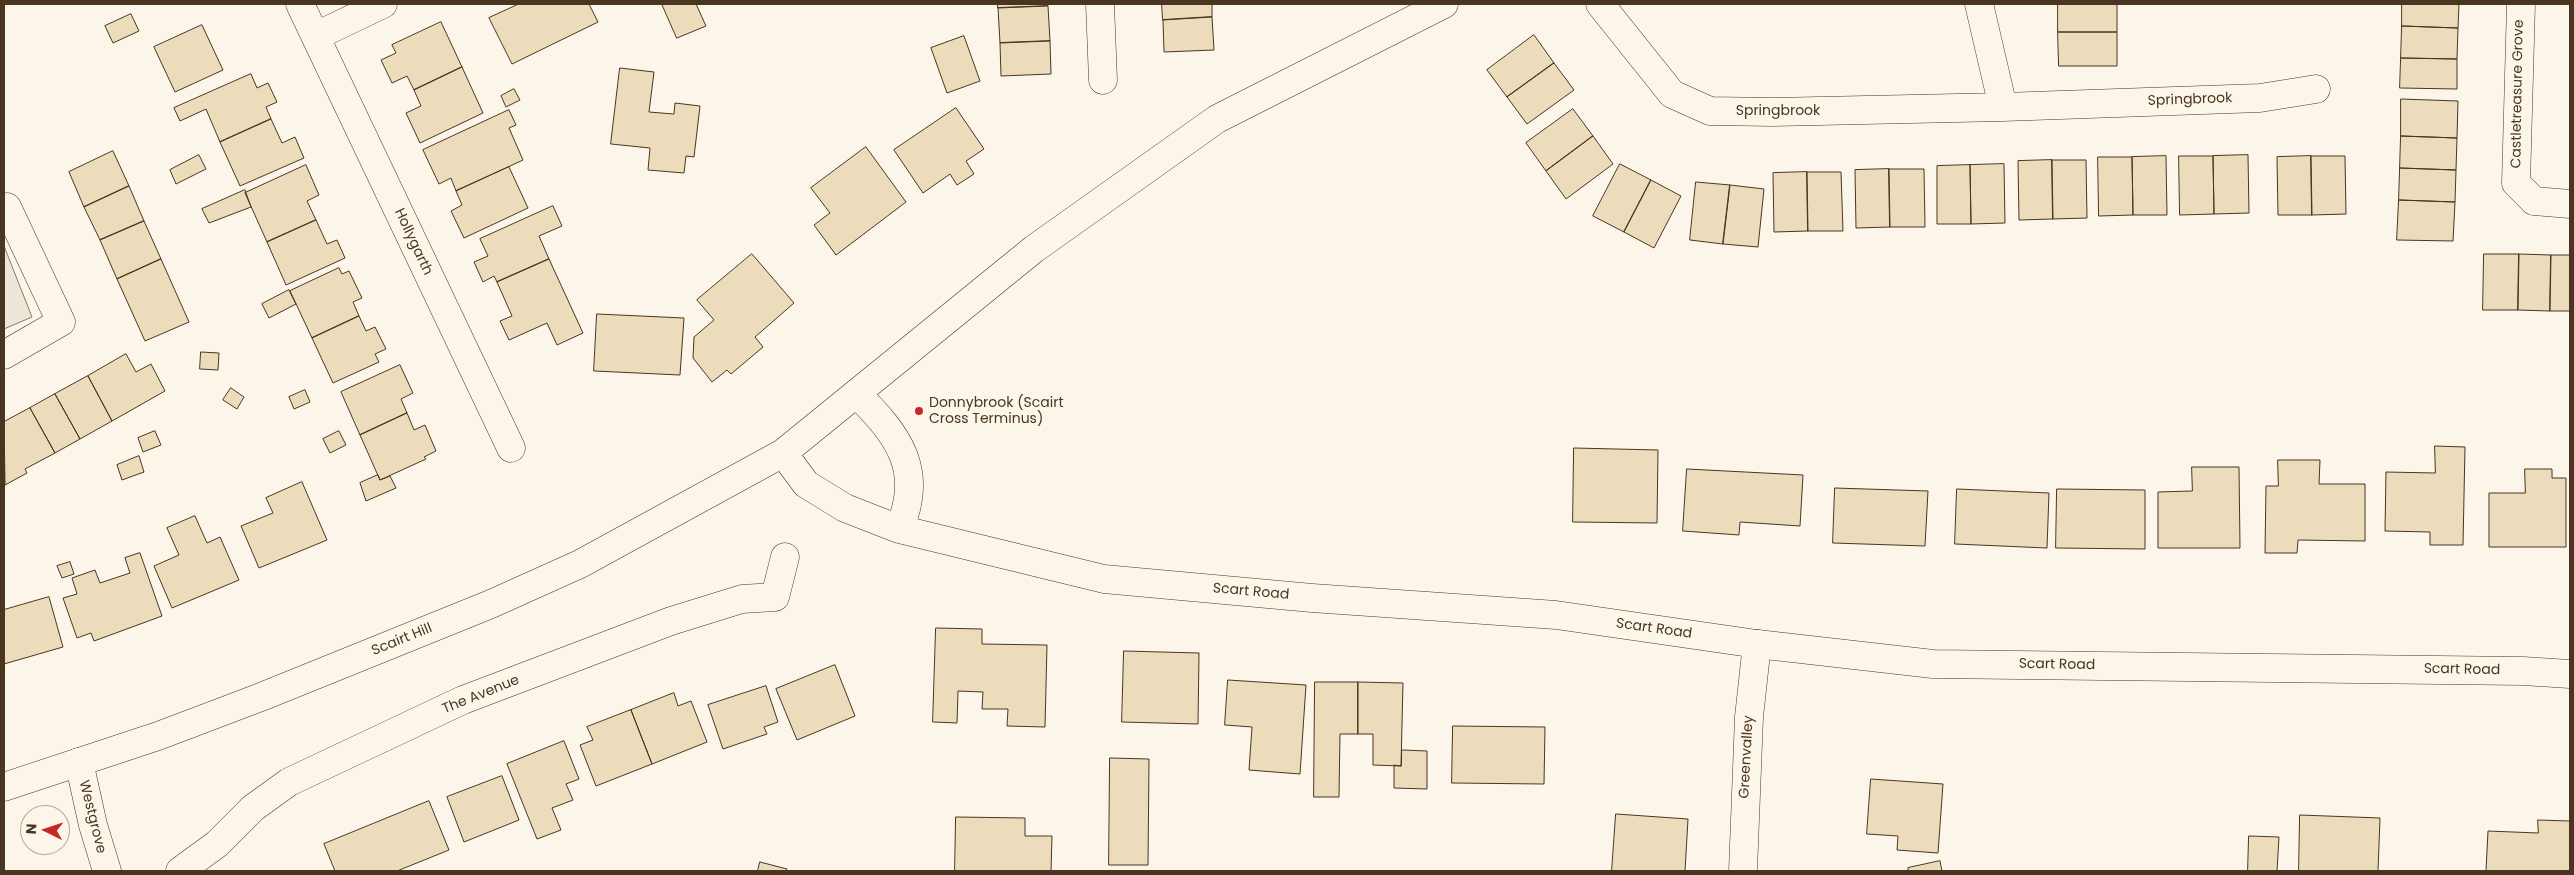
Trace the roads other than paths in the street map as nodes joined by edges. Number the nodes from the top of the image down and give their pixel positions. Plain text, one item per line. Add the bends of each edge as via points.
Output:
1 (300, 4) edge
2 (383, 4) edge
3 (1100, 4) edge
4 (1444, 4) edge
5 (1600, 4) edge
6 (1979, 4) edge
7 (2521, 4) edge
8 (316, 36) junction
9 (1103, 80) dead end
10 (2316, 90) dead end
11 (2003, 107) junction
12 (2570, 204) edge
13 (4, 208) edge
14 (4, 355) edge
15 (857, 394) junction
16 (511, 448) dead end
17 (783, 453) junction
18 (899, 530) junction
19 (785, 557) dead end
20 (1757, 644) junction
21 (2570, 674) edge
22 (79, 762) junction
23 (4, 787) edge
24 (107, 871) edge
25 (180, 871) edge
26 (1742, 871) edge

1 - 8 street, Hollygarth
2 - 8 street
3 - 9 street
4 - 15 street, Scairt Hill via 1217,120 1034,249
5 - 11 street, Springbrook via 1672,94 1710,111
6 - 11 street
7 - 12 street, Castletreasure Grove via 2516,183 2534,201
8 - 16 street, Hollygarth
10 - 11 street, Springbrook via 2260,98
13 - 14 street via 7,207 61,322
15 - 17 street, Scairt Hill
15 - 18 street via 882,419 904,454 910,488 907,512
17 - 18 street, Scart Road via 806,484 846,508
17 - 22 street, Scairt Hill via 580,564 491,604 261,697
18 - 20 street, Scart Road via 1104,579 1556,615
19 - 25 street, The Avenue via 775,596 742,599 671,621 463,700 289,782 253,808 217,844
20 - 21 street, Scart Road via 1933,664
20 - 26 street, Greenvalley via 1749,717
22 - 23 street, Scairt Hill
22 - 24 street, Westgrove

